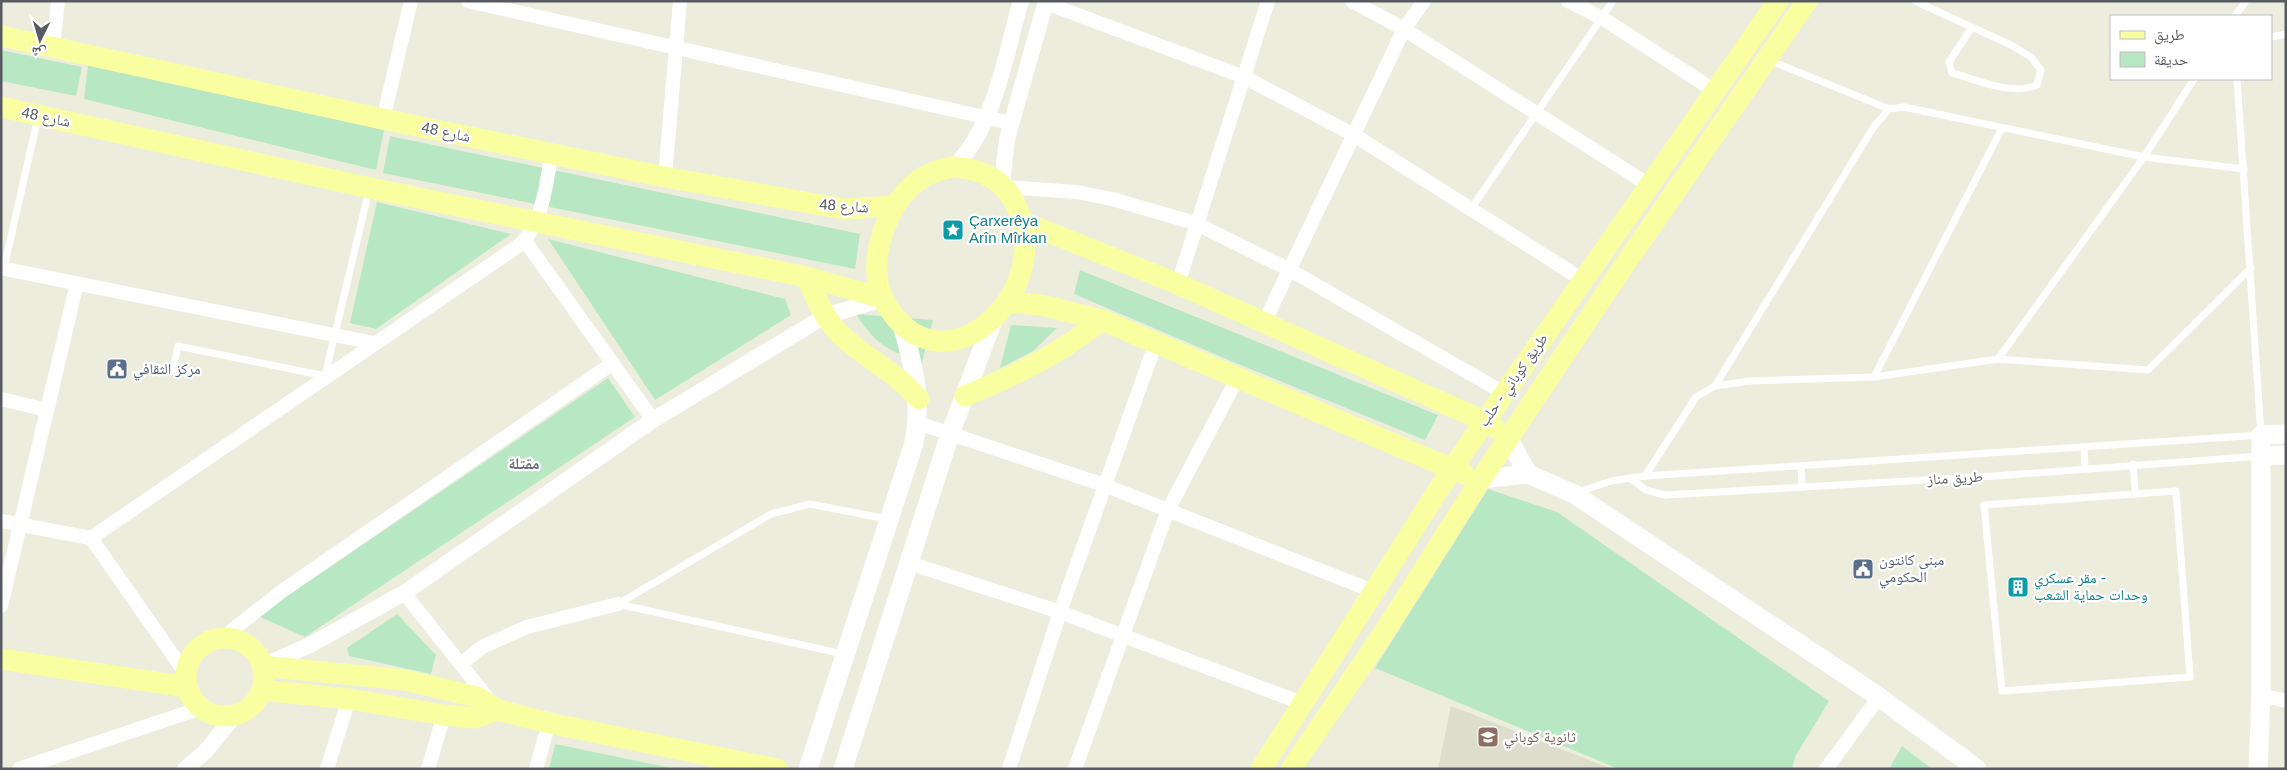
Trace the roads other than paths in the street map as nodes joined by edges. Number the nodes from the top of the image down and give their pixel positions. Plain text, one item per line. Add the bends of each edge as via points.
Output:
1 (58, 1) edge
2 (412, 1) edge
3 (468, 1) edge
4 (680, 1) edge
5 (1021, 1) edge
6 (1268, 1) edge
7 (1352, 1) edge
8 (1424, 1) edge
9 (1568, 1) edge
10 (1613, 1) edge
11 (1778, 1) edge
12 (1807, 1) edge
13 (1915, 1) edge
14 (2246, 1) edge
15 (1046, 2) edge
16 (2236, 15) edge
17 (1602, 18) junction
18 (1972, 27) junction
19 (1404, 29) junction
20 (2286, 34) edge
21 (1, 36) edge
22 (2272, 37) edge
23 (53, 46) junction
24 (677, 47) junction
25 (1767, 59) junction
26 (1244, 77) junction
27 (2193, 80) edge
28 (2237, 80) edge
29 (1715, 91) junction
30 (1, 107) edge
31 (1889, 109) junction
32 (1536, 114) junction
33 (38, 115) junction
34 (987, 117) junction
35 (383, 119) junction
36 (1011, 123) junction
37 (2002, 128) junction
38 (1354, 135) junction
39 (552, 154) junction
40 (2144, 157) junction
41 (954, 166) junction
42 (2244, 169) junction
43 (665, 177) junction
44 (1004, 186) junction
45 (1649, 186) junction
46 (370, 188) junction
47 (894, 206) junction
48 (1471, 210) junction
49 (536, 222) junction
50 (1023, 222) junction
51 (1195, 224) junction
52 (524, 240) junction
53 (3, 268) edge
54 (2251, 268) junction
55 (1290, 270) junction
56 (807, 277) junction
57 (1583, 280) junction
58 (77, 283) junction
59 (1178, 284) junction
60 (883, 299) junction
61 (1008, 302) junction
62 (825, 316) junction
63 (994, 318) junction
64 (1102, 320) junction
65 (1264, 323) junction
66 (903, 328) junction
67 (334, 335) junction
68 (1156, 342) junction
69 (374, 343) junction
70 (1998, 359) junction
71 (613, 363) junction
72 (173, 370) dead end
73 (325, 376) junction
74 (1238, 377) junction
75 (1874, 377) junction
76 (1715, 386) junction
77 (1504, 393) junction
78 (965, 396) junction
79 (1, 399) edge
80 (919, 399) junction
81 (47, 410) junction
82 (653, 420) junction
83 (1484, 421) junction
84 (918, 423) junction
85 (950, 434) junction
86 (2260, 434) junction
87 (2286, 434) edge
88 (1508, 438) junction
89 (2084, 447) junction
90 (2286, 455) edge
91 (2261, 456) junction
92 (2133, 464) junction
93 (1801, 466) junction
94 (2085, 468) junction
95 (1451, 470) junction
96 (1528, 474) junction
97 (1645, 476) junction
98 (1630, 478) junction
99 (1481, 479) junction
100 (1104, 485) junction
101 (1802, 487) junction
102 (1574, 494) junction
103 (2135, 494) junction
104 (1168, 510) junction
105 (890, 519) junction
106 (1, 521) edge
107 (20, 524) junction
108 (91, 538) junction
109 (909, 564) junction
110 (1373, 592) junction
111 (404, 593) junction
112 (618, 604) junction
113 (1, 606) edge
114 (1060, 612) junction
115 (1121, 635) junction
116 (221, 639) junction
117 (845, 655) junction
118 (1, 659) edge
119 (461, 664) junction
120 (262, 666) junction
121 (187, 681) junction
122 (262, 690) junction
123 (2261, 695) junction
124 (1879, 697) junction
125 (349, 699) junction
126 (2286, 701) edge
127 (1302, 702) junction
128 (202, 708) junction
129 (498, 710) junction
130 (236, 714) junction
131 (444, 716) junction
132 (549, 723) junction
133 (205, 752) junction
134 (18, 769) edge
135 (185, 769) edge
136 (199, 769) edge
137 (327, 769) edge
138 (428, 769) edge
139 (536, 769) edge
140 (777, 769) edge
141 (808, 769) edge
142 (843, 769) edge
143 (1010, 769) edge
144 (1074, 769) edge
145 (1261, 769) edge
146 (1291, 769) edge
147 (1826, 769) edge
148 (1977, 769) edge
149 (2258, 769) edge

1 - 23 street
2 - 35 street
3 - 24 street
4 - 24 street
5 - 34 street
6 - 26 street
7 - 19 street
8 - 19 street
9 - 17 street
10 - 17 lane
11 - 29 main road, طريق كوباني - حلب
12 - 25 main road, طريق كوباني - حلب
13 - 18 lane
14 - 16 lane
15 - 26 street
15 - 36 street
17 - 29 street
17 - 32 lane
18 - 18 lane via 2031,57 2041,70 2037,85 2027,90 2006,88 1952,73 1949,62
19 - 32 street
19 - 38 street
20 - 22 lane
21 - 23 main road, 48 شارع
23 - 35 main road, 48 شارع
24 - 34 street
24 - 43 street
25 - 31 lane
25 - 88 main road, طريق كوباني - حلب
26 - 38 street
26 - 51 street
27 - 40 lane
28 - 42 lane
29 - 45 main road, طريق كوباني - حلب
30 - 33 main road, 48 شارع
31 - 37 lane via 1904,107
31 - 76 lane via 1872,128
32 - 45 street
32 - 48 lane
33 - 46 main road, 48 شارع
33 - 53 lane
34 - 36 street
34 - 41 street via 974,144
35 - 39 main road, 48 شارع
36 - 44 street via 1004,154
37 - 40 lane
37 - 75 lane
38 - 48 street
38 - 55 street
39 - 43 main road, 48 شارع
39 - 49 street
40 - 42 lane
40 - 70 lane
41 - 44 main road via 990,175
41 - 47 main road via 919,179
42 - 54 lane
43 - 47 main road, 48 شارع via 844,208
44 - 50 main road
44 - 51 street via 1076,192 1112,199
45 - 57 main road, طريق كوباني - حلب
46 - 49 main road, 48 شارع
46 - 67 lane
47 - 60 main road via 886,223 877,260
48 - 57 street
49 - 52 street
49 - 56 main road, 48 شارع
50 - 59 main road
50 - 61 main road via 1024,264
51 - 55 street
51 - 59 street
52 - 69 street
52 - 71 street
53 - 58 street
54 - 70 lane via 2148,370
54 - 86 lane
55 - 65 street
55 - 77 street
56 - 60 main road, 48 شارع
56 - 62 main road
57 - 77 main road, طريق كوباني - حلب
58 - 67 street
58 - 81 street
59 - 65 main road
60 - 62 street
60 - 66 main road
61 - 63 main road
61 - 64 main road via 1041,305
62 - 80 main road via 841,335 895,374
62 - 82 street
63 - 66 main road via 961,339 941,341 922,338
63 - 78 main road
64 - 68 main road
64 - 78 main road via 1036,365
65 - 83 main road
66 - 80 main road
67 - 69 street
67 - 73 lane
68 - 74 main road
68 - 100 street
69 - 73 street
70 - 75 lane
71 - 82 street
71 - 116 street via 282,591
72 - 73 lane via 178,346
73 - 108 street
74 - 95 main road
74 - 104 street
75 - 76 lane via 1750,381
76 - 97 lane via 1696,398
77 - 83 main road, طريق كوباني - حلب
78 - 85 main road
79 - 81 street
80 - 84 main road
81 - 107 street
82 - 111 street
83 - 88 main road
83 - 95 main road, طريق كوباني - حلب
84 - 85 street
84 - 105 main road
85 - 100 street
85 - 109 main road
86 - 87 main road, طريق مناز
86 - 89 lane, طريق مناز
86 - 91 main road
88 - 96 main road
88 - 99 main road, طريق كوباني - حلب
89 - 93 lane, طريق مناز
89 - 94 lane
90 - 91 main road, طريق مناز
91 - 92 lane, طريق مناز
91 - 123 main road
92 - 94 lane, طريق مناز
92 - 103 lane
93 - 97 lane, طريق مناز
93 - 101 lane
94 - 101 lane, طريق مناز
95 - 99 main road
95 - 110 main road, طريق كوباني - حلب
96 - 99 main road
96 - 102 main road
97 - 98 lane, طريق مناز
98 - 101 lane, طريق مناز via 1646,490 1665,495
98 - 102 lane, طريق مناز
99 - 146 main road, طريق كوباني - حلب via 1383,634
100 - 104 street
100 - 114 street
102 - 124 main road
103 - 103 lane via 1984,505 2002,692 2190,677 2176,491
104 - 110 street
104 - 115 street
105 - 112 lane via 810,504 771,514
105 - 117 main road
106 - 107 street
107 - 108 street
107 - 113 street
108 - 121 street
109 - 114 street
109 - 142 main road
110 - 127 main road, طريق كوباني - حلب
111 - 119 street
111 - 120 street via 310,645
112 - 117 lane
112 - 119 street via 527,627 482,647
114 - 115 street
114 - 143 street
115 - 127 street
115 - 144 street
116 - 120 main road via 247,645 257,654
116 - 121 main road via 208,642 197,650 190,661
117 - 141 main road
118 - 121 main road
119 - 129 street
120 - 122 main road
120 - 129 main road via 405,680 477,697
121 - 128 main road via 193,699
122 - 125 main road
122 - 130 main road via 252,705
123 - 126 street
123 - 149 main road
124 - 147 street
124 - 148 main road
125 - 131 main road
125 - 137 street
127 - 145 main road, طريق كوباني - حلب
128 - 130 main road via 212,714
128 - 134 street
129 - 131 main road via 474,718
129 - 132 main road
130 - 133 street
131 - 138 street
132 - 139 street
132 - 140 main road
133 - 135 street
133 - 136 street

